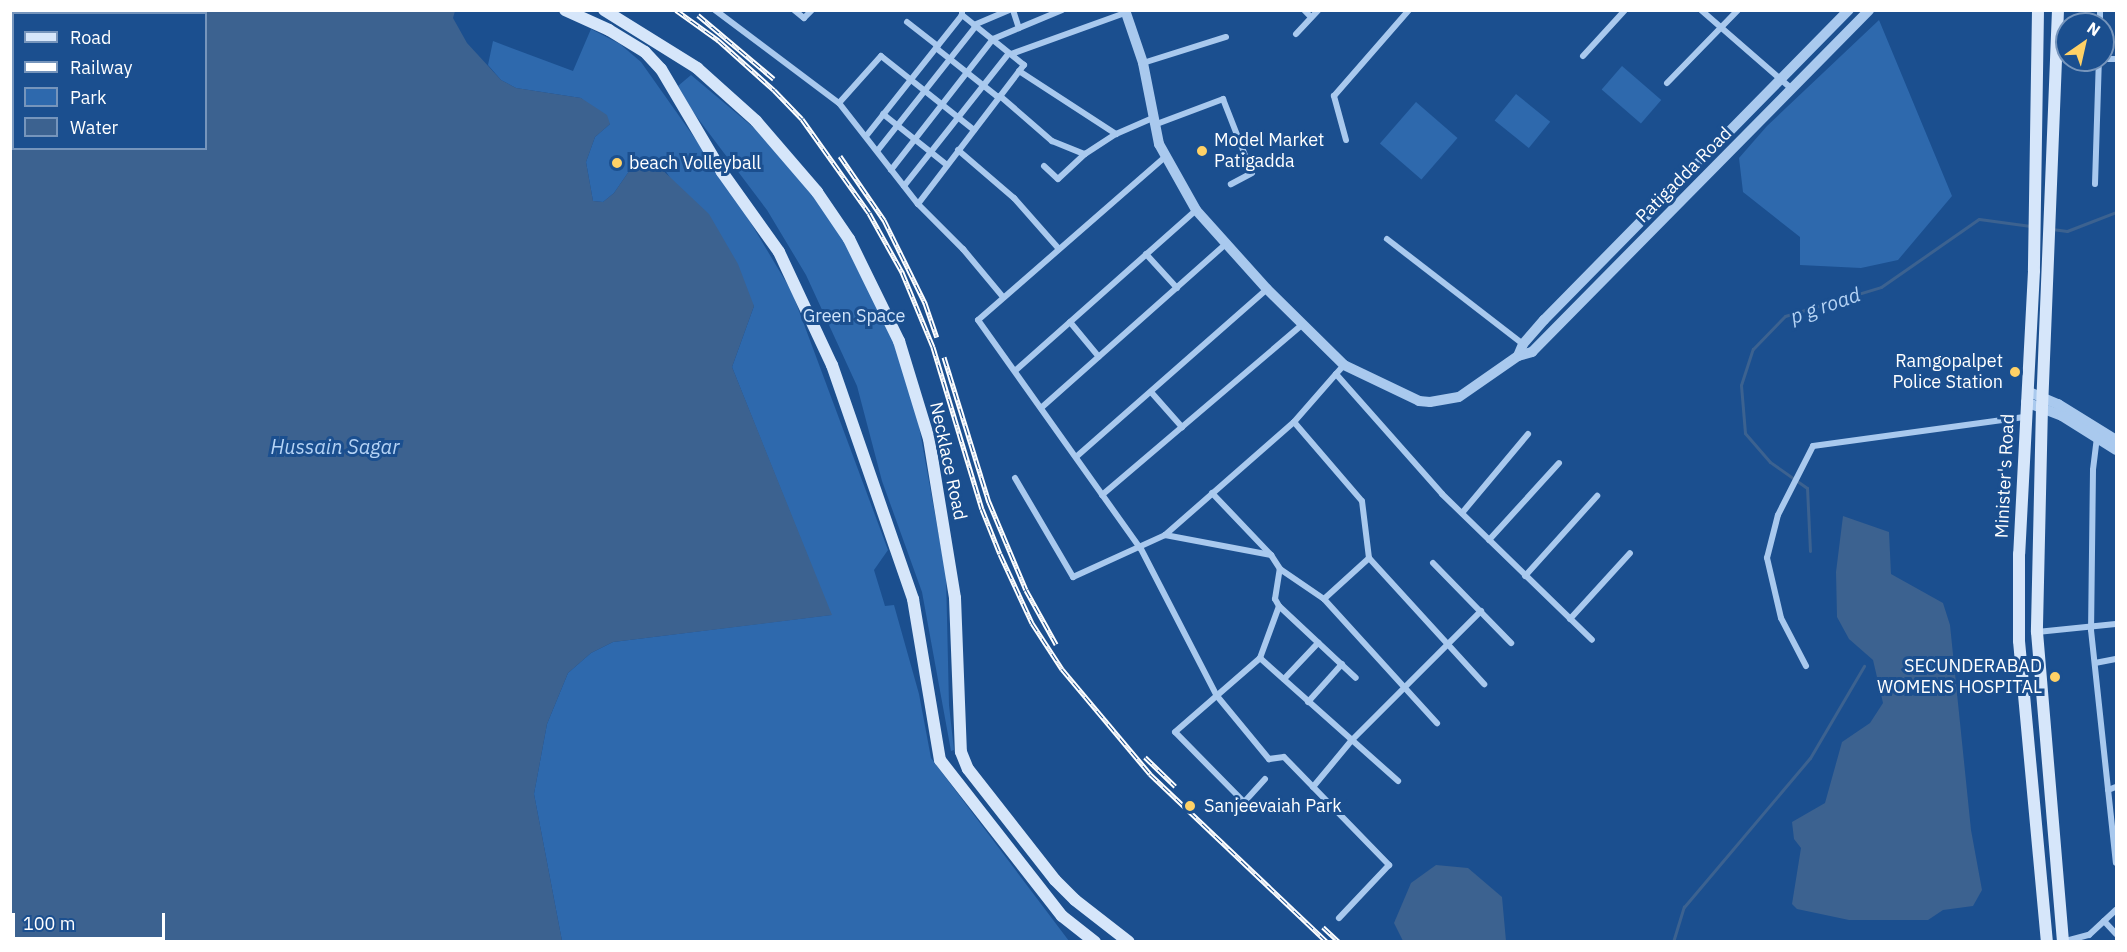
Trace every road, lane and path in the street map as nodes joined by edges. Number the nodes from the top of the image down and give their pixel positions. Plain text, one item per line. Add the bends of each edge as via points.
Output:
1 (565, 10) edge
2 (604, 10) edge
3 (715, 10) edge
4 (794, 10) edge
5 (812, 10) edge
6 (1011, 10) edge
7 (1304, 10) edge
8 (1318, 10) edge
9 (1409, 10) edge
10 (1624, 10) edge
11 (1701, 10) edge
12 (1738, 10) edge
13 (1849, 10) edge
14 (1869, 10) edge
15 (2038, 10) edge
16 (2058, 10) edge
17 (1059, 11) edge
18 (1125, 12) edge
19 (962, 13) edge
20 (1311, 17) junction
21 (907, 22) dead end
22 (975, 25) junction
23 (1019, 28) junction
24 (1722, 28) junction
25 (1296, 34) dead end
26 (1226, 37) dead end
27 (993, 39) junction
28 (937, 47) junction
29 (675, 53) junction
30 (1010, 53) junction
31 (1583, 56) dead end
32 (950, 60) junction
33 (1143, 63) junction
34 (661, 69) junction
35 (1019, 71) junction
36 (2100, 72) edge
37 (967, 73) junction
38 (1781, 79) junction
39 (911, 80) junction
40 (1668, 83) dead end
41 (983, 85) junction
42 (1792, 88) junction
43 (926, 91) junction
44 (999, 97) junction
45 (839, 103) junction
46 (943, 105) junction
47 (883, 114) junction
48 (958, 117) junction
49 (1153, 122) junction
50 (897, 127) junction
51 (974, 130) junction
52 (1116, 134) junction
53 (867, 135) junction
54 (915, 140) junction
55 (1346, 140) dead end
56 (878, 150) junction
57 (958, 150) junction
58 (930, 152) junction
59 (1085, 154) junction
60 (1165, 157) junction
61 (947, 165) junction
62 (1044, 166) dead end
63 (891, 170) junction
64 (1232, 184) dead end
65 (2095, 184) dead end
66 (904, 186) junction
67 (918, 204) junction
68 (1196, 210) junction
69 (1388, 239) dead end
70 (1226, 244) junction
71 (1616, 247) junction
72 (1059, 249) junction
73 (1146, 254) junction
74 (1627, 256) junction
75 (1177, 288) junction
76 (1267, 289) junction
77 (1003, 297) junction
78 (1070, 322) junction
79 (1305, 323) junction
80 (1523, 344) junction
81 (1518, 356) junction
82 (1099, 357) junction
83 (1344, 365) junction
84 (1016, 370) junction
85 (1336, 374) junction
86 (1151, 392) junction
87 (2027, 397) junction
88 (2042, 400) junction
89 (1041, 408) junction
90 (2026, 417) junction
91 (1294, 422) junction
92 (1182, 427) junction
93 (1528, 434) dead end
94 (2097, 437) junction
95 (2116, 440) edge
96 (2116, 450) edge
97 (1076, 457) junction
98 (1559, 463) dead end
99 (1015, 478) dead end
100 (1212, 493) junction
101 (1102, 495) junction
102 (1597, 496) dead end
103 (1462, 513) junction
104 (1165, 535) junction
105 (1490, 540) junction
106 (1141, 549) junction
107 (1630, 554) dead end
108 (1271, 555) junction
109 (1369, 558) junction
110 (1433, 563) dead end
111 (1280, 569) junction
112 (1525, 576) junction
113 (1324, 599) junction
114 (1279, 606) junction
115 (1481, 611) junction
116 (1570, 619) junction
117 (2116, 624) edge
118 (2091, 630) junction
119 (2037, 632) junction
120 (1592, 640) dead end
121 (1318, 643) junction
122 (1510, 643) dead end
123 (1449, 645) junction
124 (1260, 658) junction
125 (2116, 659) edge
126 (2095, 663) junction
127 (1342, 664) junction
128 (1806, 666) dead end
129 (1356, 678) dead end
130 (1284, 679) junction
131 (1484, 684) dead end
132 (1405, 688) junction
133 (1217, 696) junction
134 (1308, 702) junction
135 (1437, 723) dead end
136 (1351, 741) junction
137 (961, 752) junction
138 (939, 760) junction
139 (1265, 779) dead end
140 (1398, 781) dead end
141 (1313, 787) junction
142 (2116, 787) edge
143 (2108, 790) junction
144 (2116, 863) edge
145 (1075, 900) junction
146 (2116, 910) edge
147 (1062, 916) junction
148 (1339, 918) dead end
149 (2104, 921) junction
150 (2116, 934) edge
151 (1095, 942) edge
152 (1129, 942) edge
153 (2047, 942) edge
154 (2063, 942) edge

1 - 34 main road via 645,52
2 - 29 main road, Necklace Road
3 - 45 street
4 - 5 street via 804,18
6 - 22 street
6 - 23 street
7 - 20 street
8 - 20 street
9 - 55 street via 1334,96
10 - 31 street
11 - 24 street
12 - 24 street
13 - 38 street, Patigadda Road
14 - 42 street, Patigadda Road
15 - 87 main road, Minister's Road via 2034,271
16 - 88 main road, Minister's Road via 2055,161
17 - 23 street
18 - 30 street
18 - 33 street
19 - 22 street
19 - 28 street
20 - 25 street
21 - 28 street
22 - 27 street
22 - 32 street
23 - 27 street
24 - 38 street
24 - 40 street
26 - 33 street
27 - 30 street
27 - 37 street
28 - 32 street
28 - 39 street
29 - 34 main road
29 - 137 main road, Necklace Road via 756,121 818,192 849,239 899,341 929,439 948,549 955,598
30 - 35 street via 1024,65
30 - 41 street
32 - 37 street
32 - 43 street
33 - 49 street
34 - 138 main road via 722,172 779,252 832,365 912,599
35 - 44 street
35 - 52 street
36 - 65 street
37 - 41 street
37 - 46 street
38 - 42 street
38 - 71 street, Patigadda Road
39 - 43 street
39 - 45 street via 881,56
39 - 47 street
41 - 44 street
41 - 48 street
42 - 74 street, Patigadda Road
43 - 46 street
43 - 50 street
44 - 51 street
44 - 59 street via 1052,141
45 - 53 street
46 - 48 street
46 - 54 street
47 - 50 street
47 - 53 street
48 - 51 street
48 - 58 street
49 - 52 street
49 - 60 street
49 - 64 street via 1223,99 1252,173
50 - 54 street
50 - 56 street
51 - 57 street
52 - 59 street
53 - 56 street
54 - 58 street
54 - 63 street
56 - 63 street
57 - 61 street
57 - 72 street via 1014,198
58 - 61 street
58 - 66 street
59 - 62 street via 1058,179
60 - 68 street
60 - 72 street
61 - 67 street
63 - 66 street
66 - 67 street
67 - 77 street
68 - 70 street
68 - 73 street
69 - 80 street
70 - 75 street
70 - 76 street
71 - 74 street
71 - 80 street, Patigadda Road
72 - 77 street
73 - 75 street
73 - 78 street
74 - 81 street, Patigadda Road via 1532,352
75 - 82 street
76 - 79 street
76 - 86 street
77 - 84 street via 978,320
78 - 82 street
78 - 84 street
79 - 83 street
79 - 92 street
80 - 81 street, Patigadda Road
81 - 83 street, Patigadda Road via 1459,397 1430,402 1419,401
82 - 89 street
83 - 85 street
84 - 89 street
85 - 91 street
85 - 103 street
86 - 92 street
86 - 97 street
87 - 88 street
87 - 90 main road, Minister's Road
88 - 94 street
88 - 95 street
88 - 119 main road, Minister's Road
89 - 97 street
90 - 128 street via 1813,446 1779,515 1767,558 1781,618
90 - 153 main road, Minister's Road via 2019,641
91 - 100 street
91 - 109 street via 1362,501
92 - 101 street
93 - 103 street
94 - 96 street
94 - 118 street
97 - 101 street
98 - 105 street
99 - 106 street via 1073,577
100 - 104 street
100 - 108 street
101 - 106 street
102 - 112 street
103 - 105 street
104 - 106 street
104 - 108 street
105 - 112 street
106 - 133 street
107 - 116 street
108 - 111 street
109 - 113 street
109 - 123 street
110 - 115 street
111 - 113 street
111 - 114 street via 1275,599
112 - 116 street
113 - 132 street
114 - 121 street
114 - 124 street
115 - 122 street
115 - 123 street
116 - 120 street
117 - 118 street
118 - 119 street
118 - 126 street
119 - 154 main road, Minister's Road
121 - 127 street
121 - 130 street
123 - 131 street
123 - 132 street
124 - 130 street
124 - 133 street
125 - 126 street
126 - 143 street
127 - 129 street
127 - 134 street
130 - 134 street
132 - 135 street
132 - 136 street
133 - 139 street via 1175,732 1244,802
133 - 141 street via 1269,759 1284,757
134 - 136 street
136 - 140 street
136 - 141 street
137 - 138 main road
137 - 145 main road, Necklace Road via 987,794
138 - 147 main road
141 - 148 street via 1389,865
142 - 143 street
143 - 144 street
145 - 147 main road
145 - 152 main road, Necklace Road
146 - 149 street
147 - 151 main road
149 - 150 street
149 - 154 street via 2089,935

